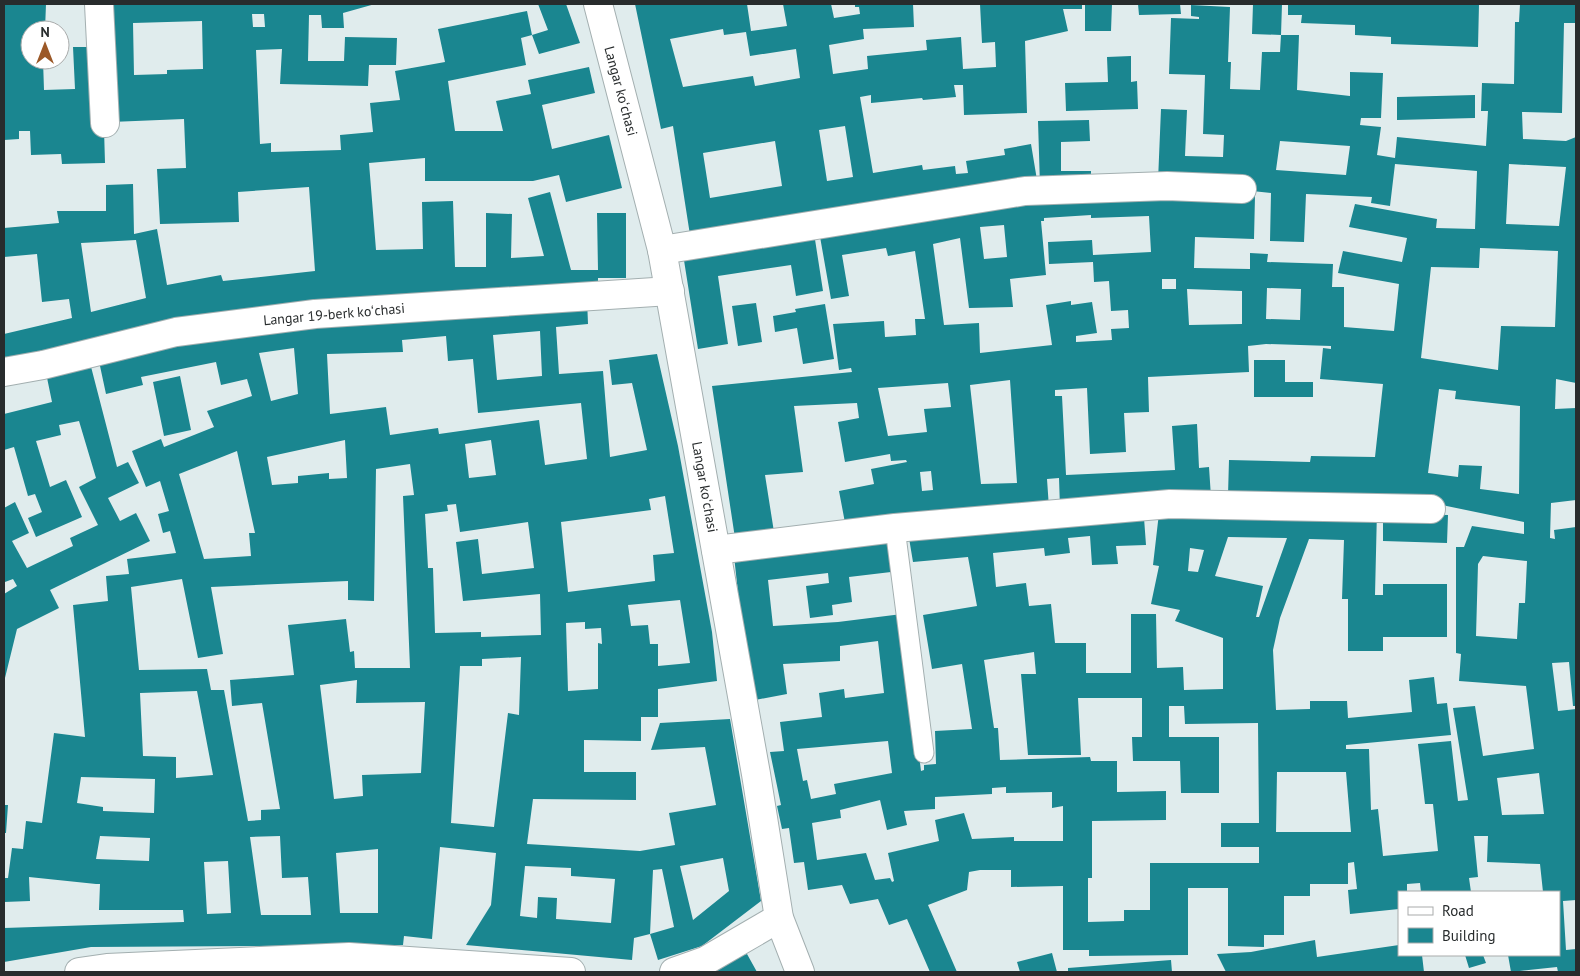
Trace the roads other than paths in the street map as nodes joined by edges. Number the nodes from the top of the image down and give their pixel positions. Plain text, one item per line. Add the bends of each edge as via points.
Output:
1 (99, 4) edge
2 (598, 4) edge
3 (105, 123) dead end
4 (1242, 189) dead end
5 (662, 250) junction
6 (670, 291) junction
7 (4, 372) edge
8 (1431, 509) dead end
9 (895, 528) junction
10 (716, 550) junction
11 (924, 753) dead end
12 (779, 918) junction
13 (107, 970) edge
14 (79, 972) edge
15 (571, 972) edge
16 (674, 972) edge
17 (800, 972) edge

1 - 3 street
2 - 5 street, Langar koʻchasi
4 - 5 street via 1167,186 1025,190
5 - 6 street, Langar koʻchasi
6 - 7 street, Langar 19-berk koʻchasi via 315,314 176,332
6 - 10 street, Langar koʻchasi
8 - 9 street via 1170,504
9 - 10 street
9 - 11 lane
10 - 12 street, Langar koʻchasi
12 - 16 street via 705,961
12 - 17 street, Langar koʻchasi
13 - 14 street
13 - 15 street via 349,957

